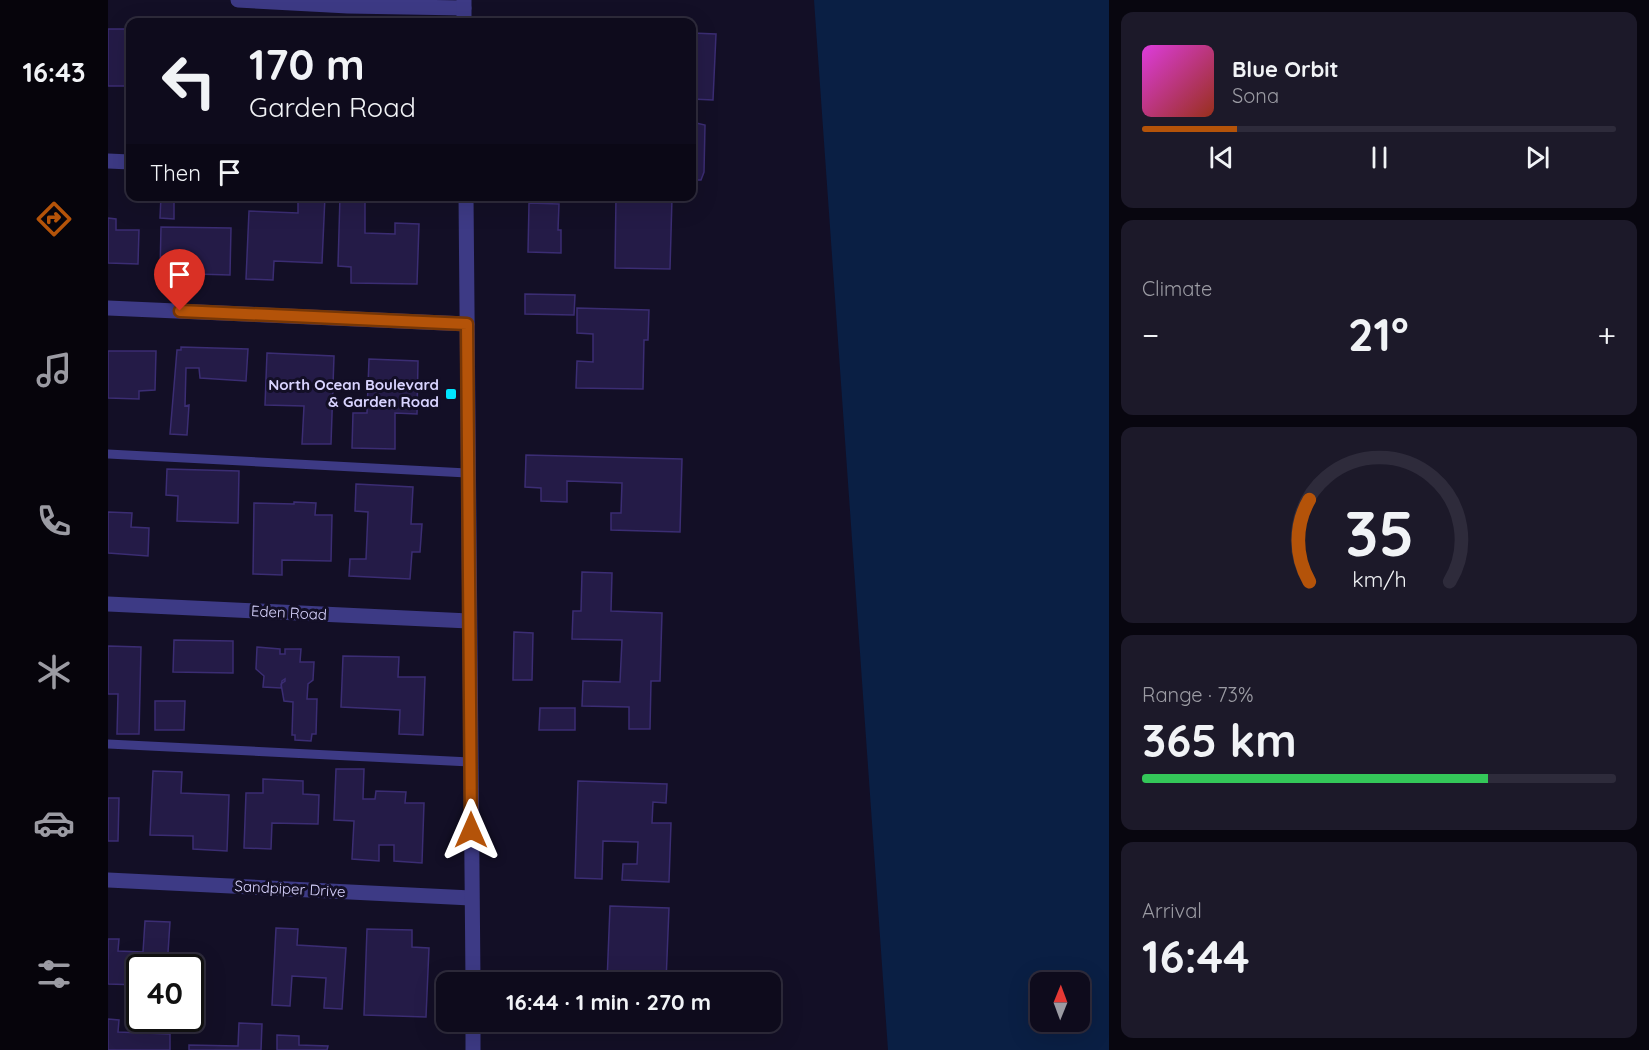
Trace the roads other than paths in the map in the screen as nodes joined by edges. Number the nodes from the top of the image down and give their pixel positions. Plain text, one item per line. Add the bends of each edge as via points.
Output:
1 (238, 0) edge
2 (464, 10) edge
3 (108, 161) edge
4 (126, 162) edge
5 (466, 201) edge
6 (108, 308) edge
7 (467, 324) junction
8 (108, 454) edge
9 (468, 473) junction
10 (108, 604) edge
11 (469, 621) junction
12 (108, 744) edge
13 (470, 762) junction
14 (108, 880) edge
15 (471, 898) junction
16 (473, 972) edge
17 (473, 1032) edge
18 (473, 1050) edge

1 - 2 street
3 - 4 street
5 - 7 street
6 - 7 street
7 - 9 street
8 - 9 lane
9 - 11 street
10 - 11 street, Eden Road
11 - 13 street
12 - 13 lane
13 - 15 street
14 - 15 street, Sandpiper Drive
15 - 16 street
17 - 18 street

